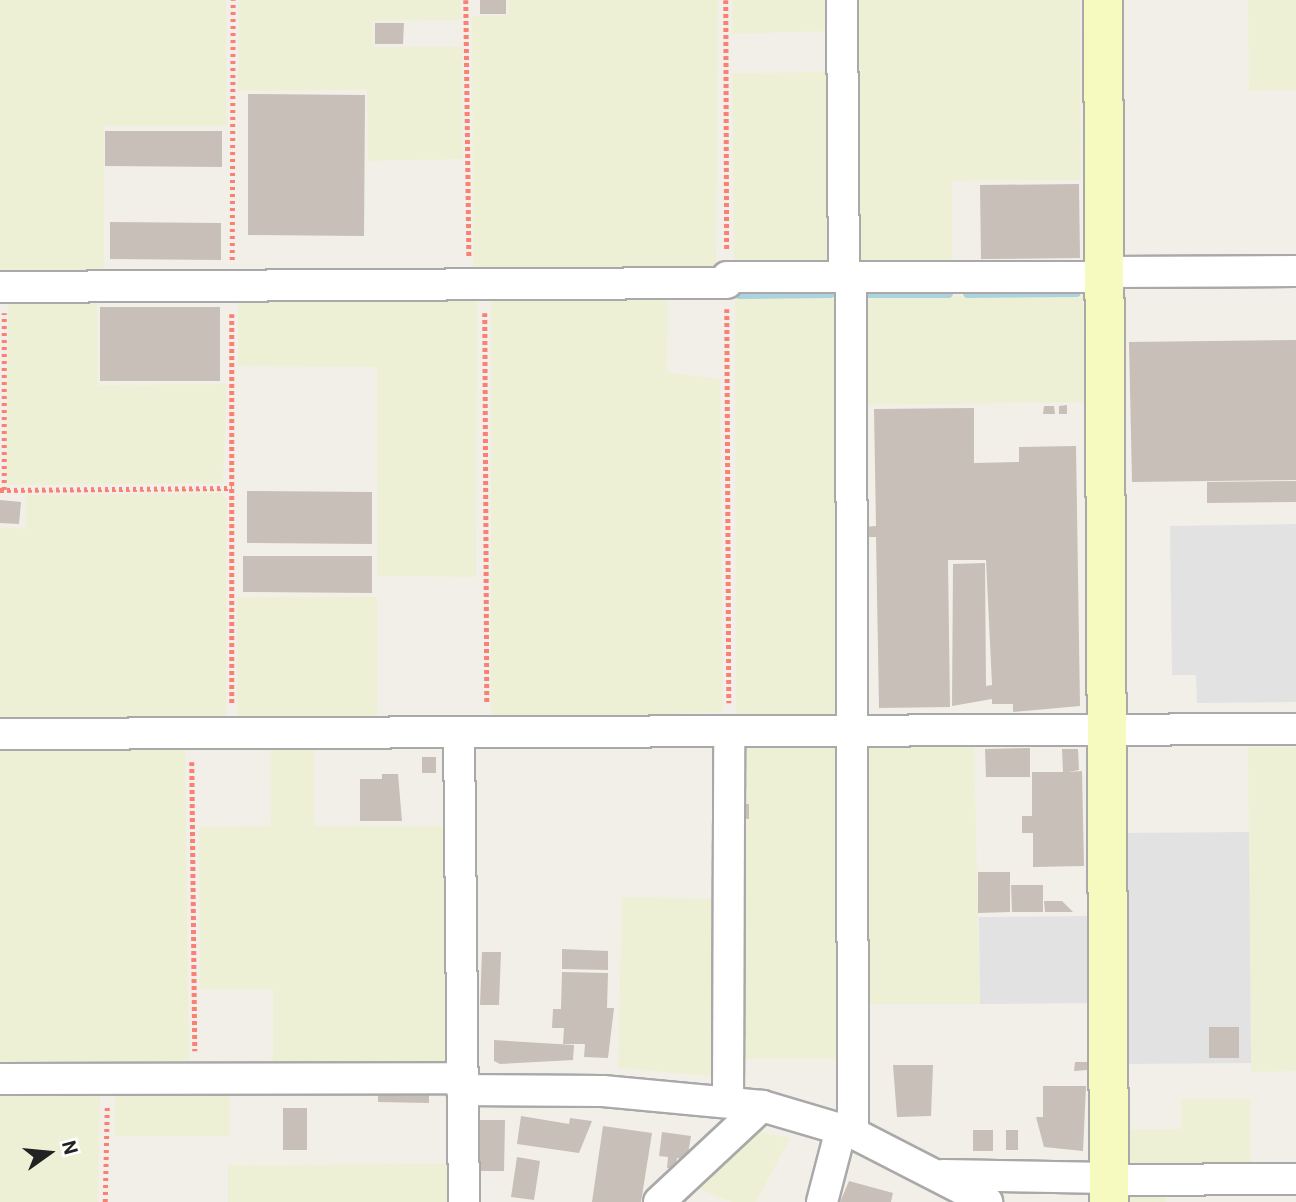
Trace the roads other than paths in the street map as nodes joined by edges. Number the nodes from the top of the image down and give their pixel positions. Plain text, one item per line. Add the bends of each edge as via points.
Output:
1 (842, 0) edge
2 (1103, 0) edge
3 (1296, 271) edge
4 (1105, 274) junction
5 (847, 277) junction
6 (2, 287) edge
7 (1296, 729) edge
8 (852, 731) junction
9 (1107, 731) junction
10 (473, 732) junction
11 (729, 732) junction
12 (0, 734) edge
13 (0, 1079) edge
14 (462, 1084) junction
15 (728, 1102) junction
16 (762, 1107) junction
17 (847, 1131) junction
18 (936, 1175) junction
19 (1296, 1179) edge
20 (1109, 1187) edge
21 (464, 1202) edge
22 (659, 1202) edge
23 (822, 1202) edge
24 (987, 1202) edge

1 - 5 street
2 - 4 street
3 - 4 street
4 - 5 street
4 - 9 street
5 - 6 street
5 - 8 street
7 - 9 street
8 - 9 street
8 - 11 street
8 - 17 street
9 - 20 street
10 - 11 street
10 - 12 street
10 - 14 street
11 - 15 street
13 - 14 street
14 - 15 street
14 - 21 street
15 - 16 street
16 - 17 street
16 - 22 street
17 - 18 street
17 - 23 street
18 - 20 street
18 - 24 street
19 - 20 street

